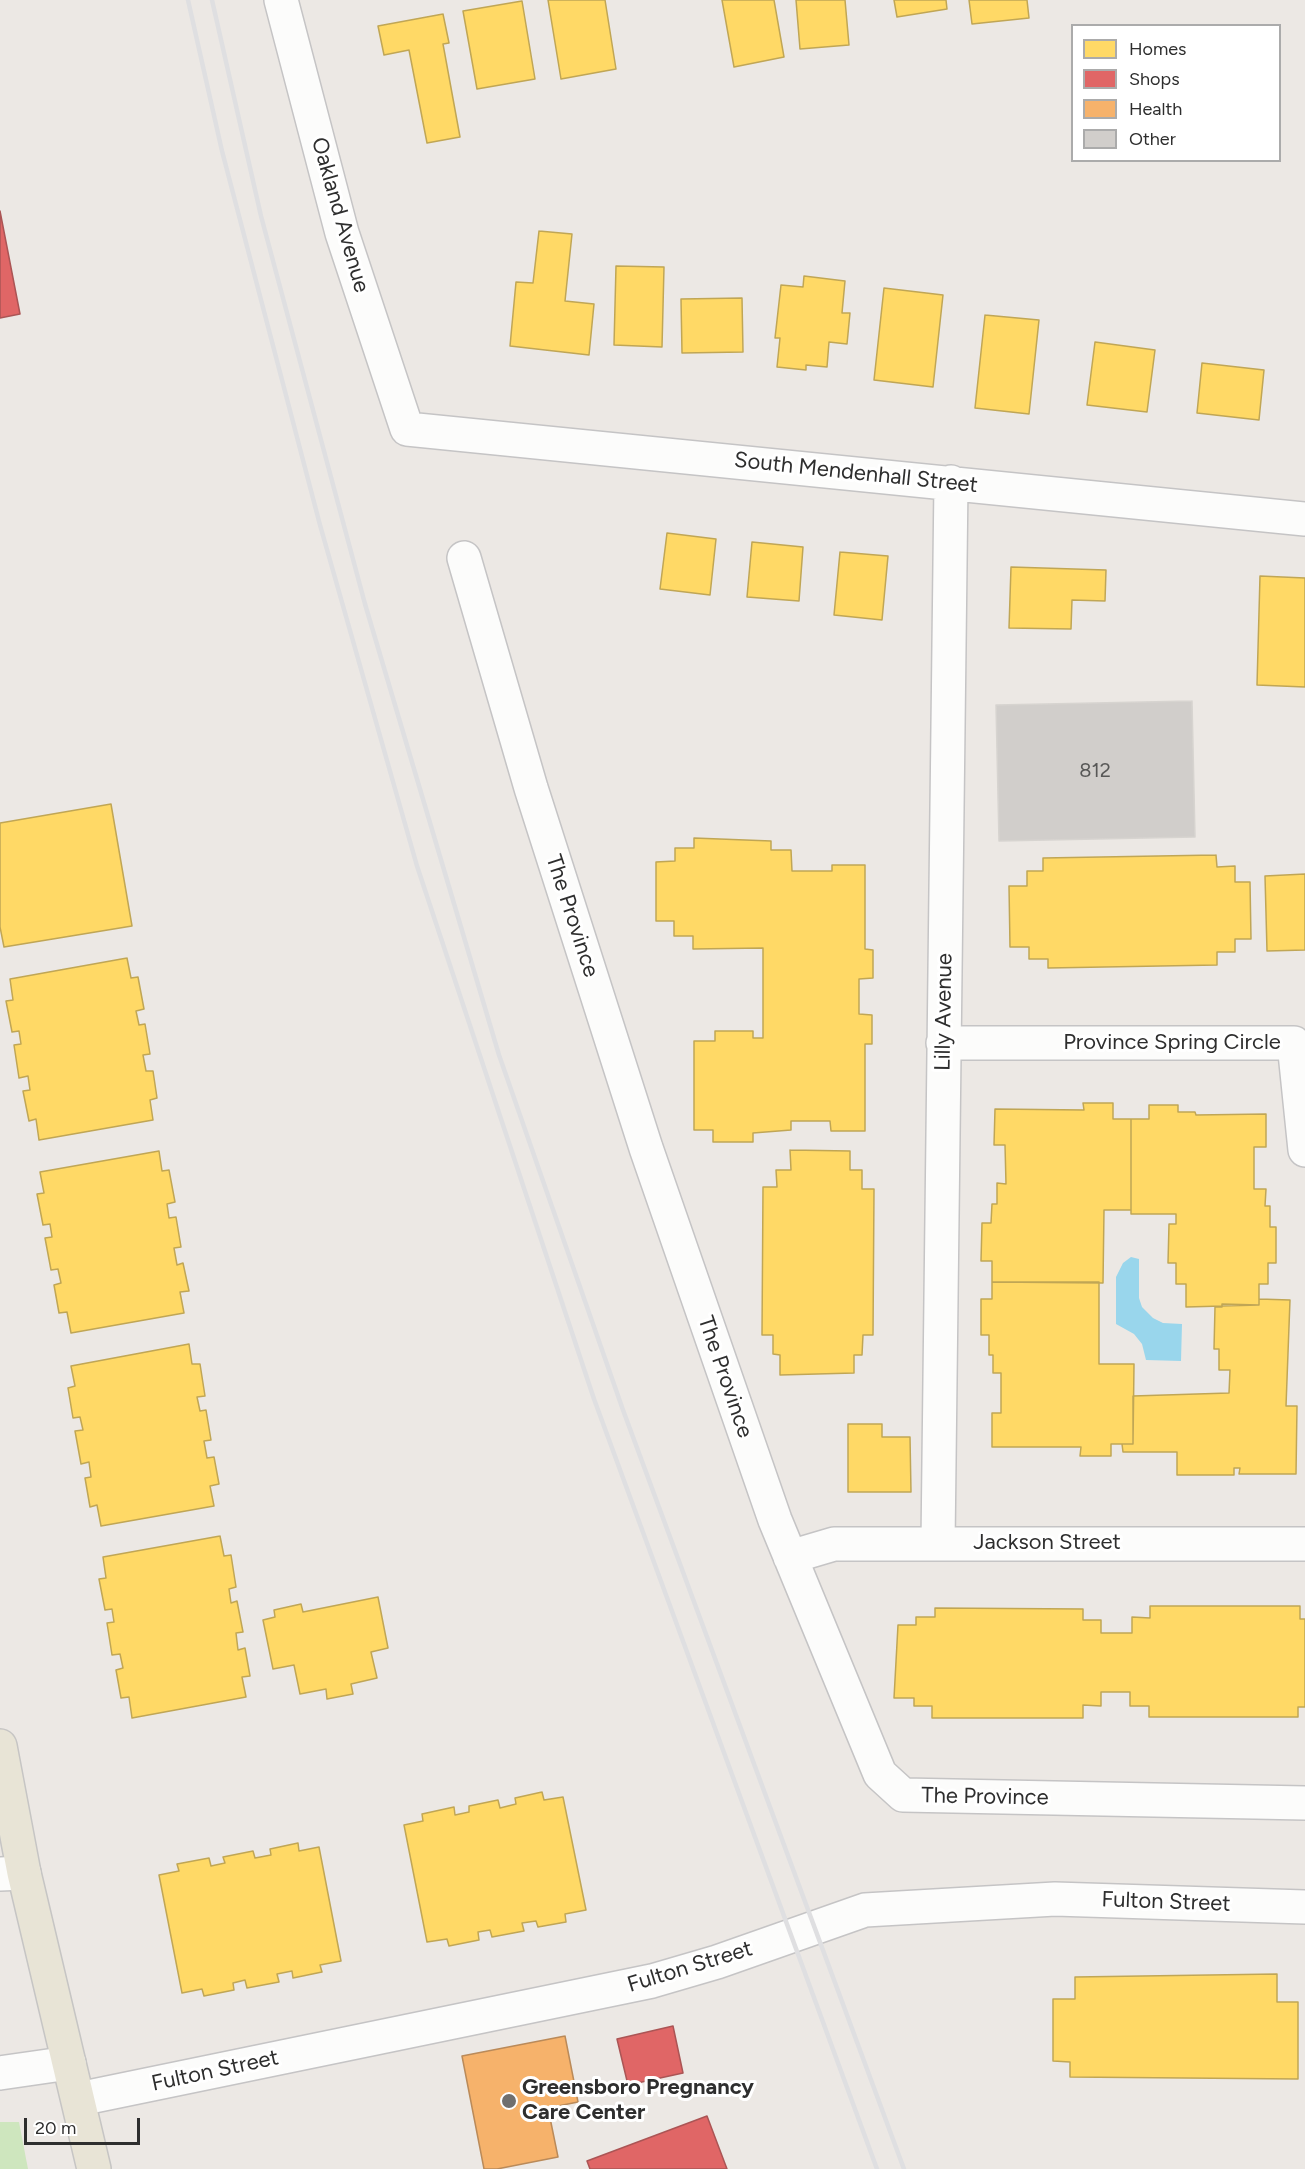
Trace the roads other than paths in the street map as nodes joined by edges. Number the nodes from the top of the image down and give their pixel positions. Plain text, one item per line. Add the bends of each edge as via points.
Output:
1 (281, 0) edge
2 (407, 429) joint
3 (951, 482) junction
4 (1305, 519) edge
5 (464, 558) dead end
6 (943, 1043) junction
7 (1305, 1150) edge
8 (938, 1542) junction
9 (1305, 1544) edge
10 (790, 1557) junction
11 (0, 1746) edge
12 (1305, 1803) edge
13 (12, 1874) edge
14 (1305, 1907) edge
15 (69, 2063) junction
16 (0, 2073) edge
17 (79, 2099) junction
18 (94, 2169) edge

1 - 2 street, Oakland Avenue via 342,233
2 - 3 street, South Mendenhall Street
3 - 4 street, South Mendenhall Street
3 - 6 street, Lilly Avenue
5 - 10 street, The Province via 531,788 646,1148
6 - 7 street, Province Spring Circle via 1294,1043
6 - 8 street, Lilly Avenue
8 - 9 street, Jackson Street
8 - 10 street, Jackson Street via 834,1544
10 - 12 street, The Province via 880,1774 903,1796
11 - 13 main road
13 - 15 main road
14 - 17 street, Fulton Street via 1055,1899 865,1910 652,1981
15 - 16 street
15 - 17 main road
17 - 18 main road

